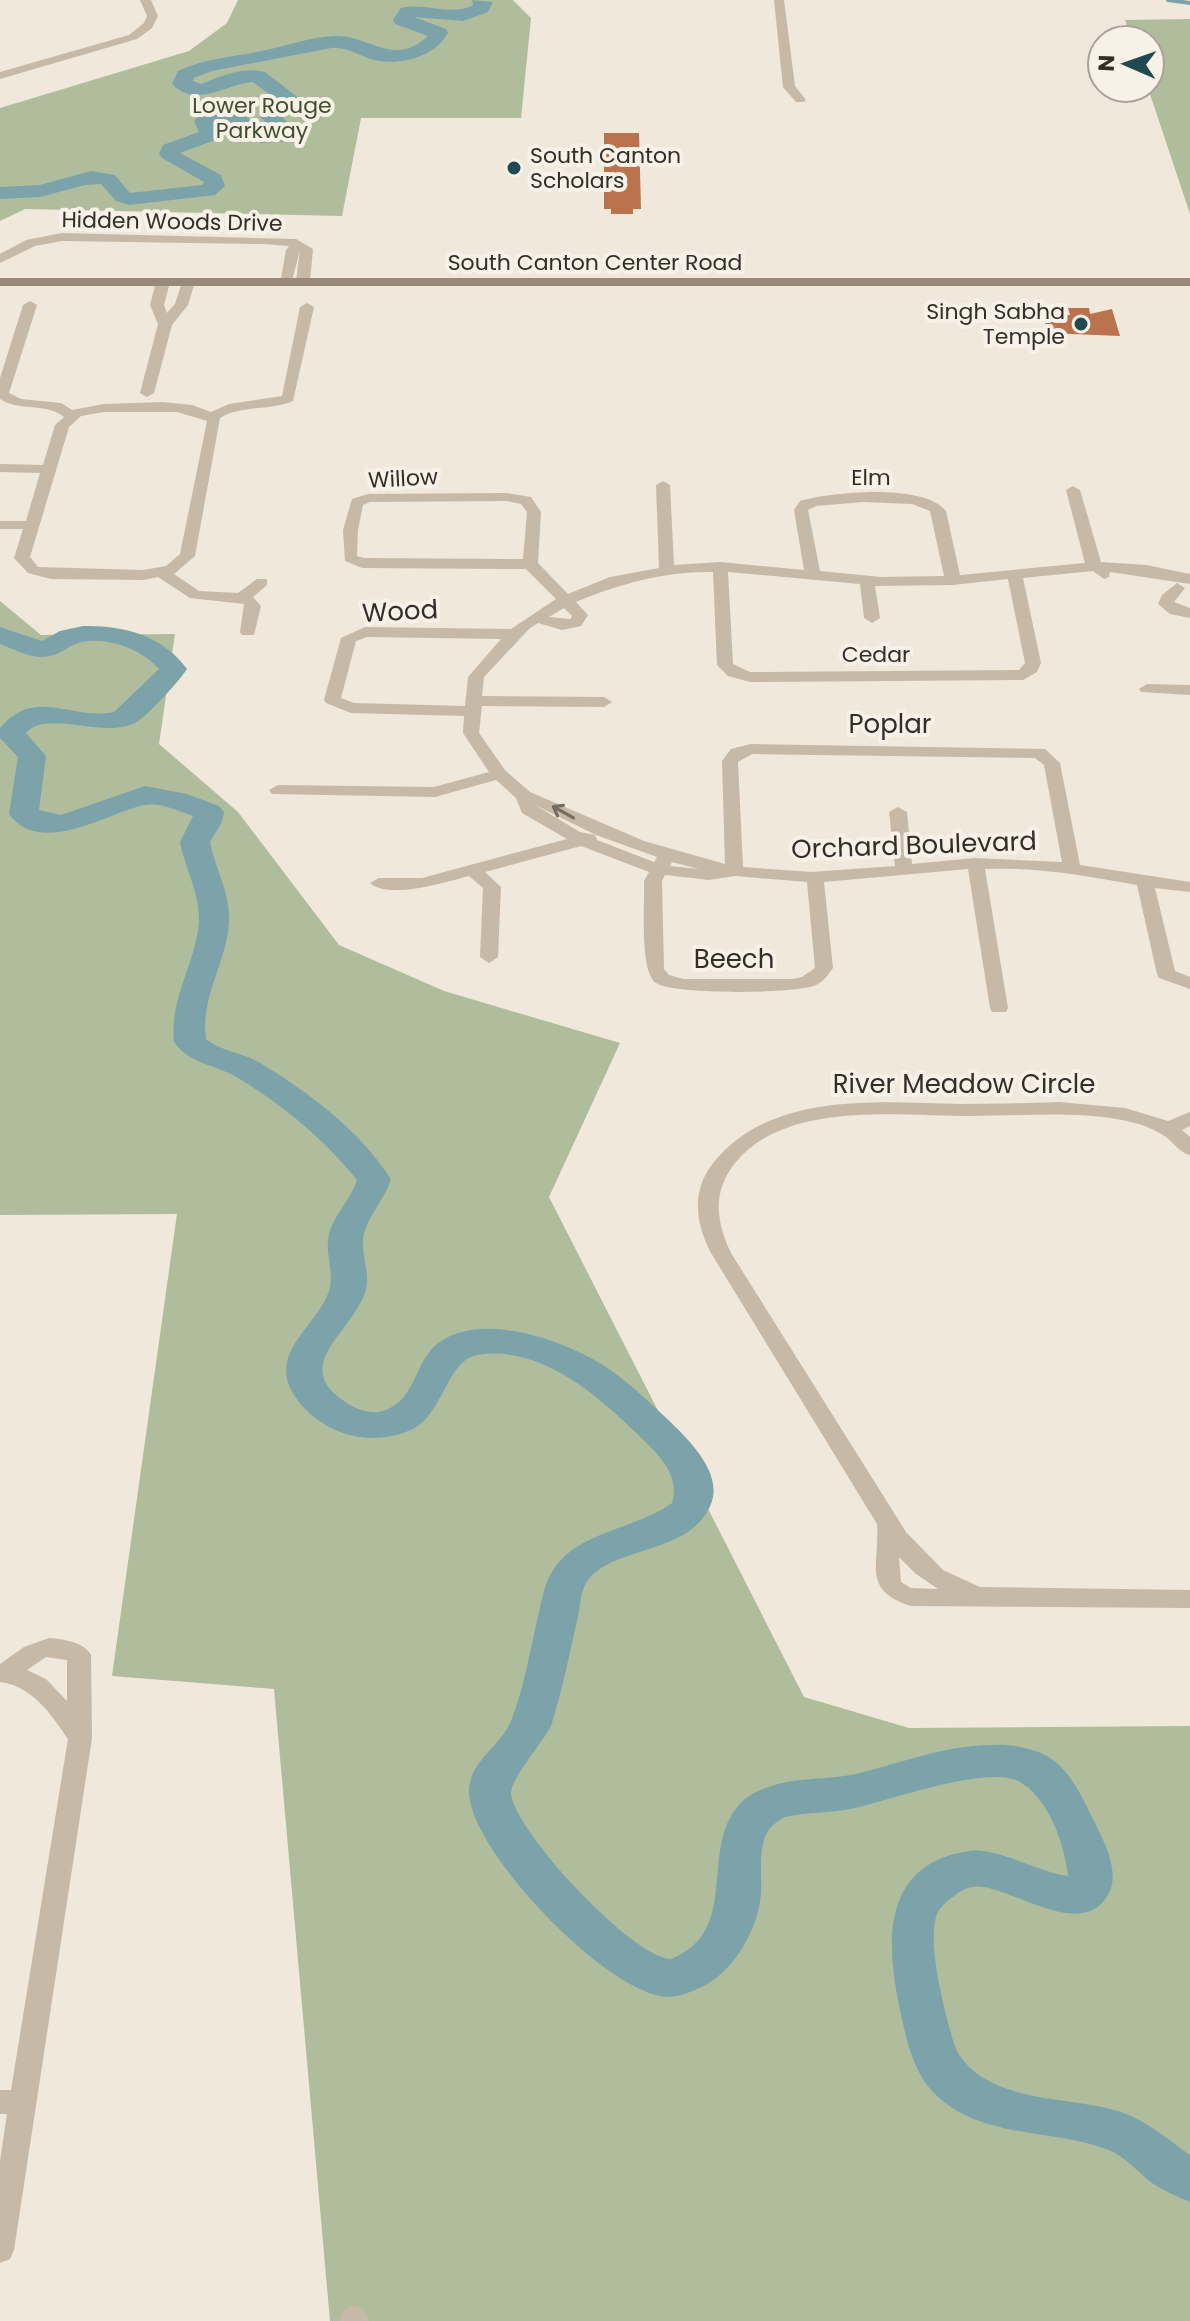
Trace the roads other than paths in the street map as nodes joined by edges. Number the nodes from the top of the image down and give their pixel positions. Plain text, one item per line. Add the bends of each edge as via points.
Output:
1 (145, 0) edge
2 (779, 0) edge
3 (0, 76) edge
4 (800, 100) dead end
5 (299, 245) junction
6 (0, 259) edge
7 (285, 281) junction
8 (303, 281) junction
9 (0, 282) edge
10 (163, 282) junction
11 (188, 282) junction
12 (1190, 282) edge
13 (30, 305) dead end
14 (307, 307) dead end
15 (165, 324) junction
16 (147, 393) junction
17 (104, 408) junction
18 (177, 408) junction
19 (71, 416) junction
20 (212, 417) junction
21 (0, 468) edge
22 (49, 469) junction
23 (663, 485) dead end
24 (1073, 490) dead end
25 (0, 525) edge
26 (32, 525) junction
27 (530, 564) junction
28 (720, 567) junction
29 (667, 569) junction
30 (161, 572) junction
31 (1102, 572) junction
32 (1015, 575) junction
33 (813, 577) junction
34 (953, 580) junction
35 (262, 582) dead end
36 (867, 582) junction
37 (1186, 586) edge
38 (242, 598) junction
39 (566, 600) junction
40 (1190, 613) edge
41 (535, 618) junction
42 (872, 618) dead end
43 (248, 632) dead end
44 (514, 634) junction
45 (1147, 689) dead end
46 (1190, 690) edge
47 (604, 702) dead end
48 (472, 706) junction
49 (499, 774) junction
50 (278, 790) dead end
51 (524, 796) junction
52 (898, 812) dead end
53 (601, 830) junction
54 (584, 842) junction
55 (664, 860) junction
56 (975, 863) junction
57 (904, 868) junction
58 (1072, 869) junction
59 (473, 870) junction
60 (734, 871) junction
61 (815, 876) junction
62 (1145, 882) junction
63 (379, 883) dead end
64 (1190, 887) edge
65 (489, 957) dead end
66 (1190, 983) edge
67 (999, 1008) dead end
68 (1190, 1118) edge
69 (1167, 1129) junction
70 (1190, 1149) edge
71 (888, 1523) junction
72 (986, 1597) junction
73 (1190, 1599) edge
74 (4, 1672) edge
75 (80, 1738) junction
76 (12, 2102) edge
77 (9, 2146) edge
78 (0, 2250) edge

1 - 3 street via 153,9 152,20 133,37
2 - 4 street via 789,87
5 - 6 street, Hidden Woods Drive via 216,237 78,236 31,243
5 - 7 street, Hidden Woods Drive via 292,250
5 - 8 street, Hidden Woods Drive via 307,249
7 - 8 main road, South Canton Center Road
7 - 11 main road, South Canton Center Road
8 - 12 main road, South Canton Center Road
9 - 10 main road, South Canton Center Road
10 - 11 main road, South Canton Center Road
10 - 15 street via 157,305
11 - 15 street via 181,305
13 - 19 street via 2,394 20,404 62,409
14 - 20 street via 288,398 268,406 223,409
15 - 16 street
16 - 17 street via 134,403
16 - 18 street via 155,403
17 - 18 street
17 - 19 street
18 - 20 street
19 - 22 street via 62,425
20 - 30 street via 216,424 187,556
21 - 22 street
22 - 26 street
23 - 29 street
24 - 31 street via 1090,559
25 - 26 street
26 - 30 street via 22,558 33,570
27 - 27 street, Willow via 534,512 526,500 357,502 348,548 350,558 362,563
27 - 39 street
28 - 29 street
28 - 32 street, Cedar via 725,665 750,677 1023,675 1033,663
28 - 33 street
29 - 39 street via 615,580
30 - 38 street via 195,595
31 - 32 street
31 - 37 street
32 - 34 street
33 - 34 street, Elm via 805,504 821,499 911,499 939,511
33 - 36 street
34 - 36 street
35 - 38 street
36 - 42 street
37 - 40 street via 1166,604
38 - 43 street via 253,606
39 - 41 street
39 - 41 street via 580,615 575,623
41 - 44 street
44 - 48 street via 476,677
44 - 48 street, Wood via 365,632 349,638 332,700 351,708
45 - 46 street
47 - 48 street
48 - 49 street, Orchard Boulevard via 471,733
49 - 50 street via 435,792
49 - 51 street, Orchard Boulevard
53 -> 51 street, Orchard Boulevard
51 - 54 street, Orchard Boulevard via 528,809
52 - 57 street
53 - 54 street
53 - 55 street, Orchard Boulevard
54 - 55 street, Orchard Boulevard
54 - 59 street
55 - 60 street, Orchard Boulevard
55 - 61 street, Beech via 653,881 655,969 662,979 682,985 795,985 818,976 824,968
56 - 57 street, Orchard Boulevard
56 - 58 street, Orchard Boulevard
56 - 67 street
57 - 61 street, Orchard Boulevard
58 - 60 street, Poplar via 1052,763 1039,753 751,749 730,761
58 - 62 street, Orchard Boulevard
59 - 63 street via 422,883
59 - 65 street via 492,887
60 - 61 street, Orchard Boulevard
62 - 64 street, Orchard Boulevard
62 - 66 street via 1166,974
68 - 69 street
69 - 70 street, River Meadow Circle
69 - 71 street, River Meadow Circle via 1099,1111 827,1112 758,1134 718,1170 707,1199 713,1239
71 - 72 street, River Meadow Circle via 921,1567
71 - 72 street, River Meadow Circle via 886,1569 895,1589 920,1600
72 - 73 street, River Meadow Circle
74 - 75 street via 53,1699
74 - 75 street via 47,1646 79,1655
75 - 76 street
76 - 77 street
77 - 78 street

